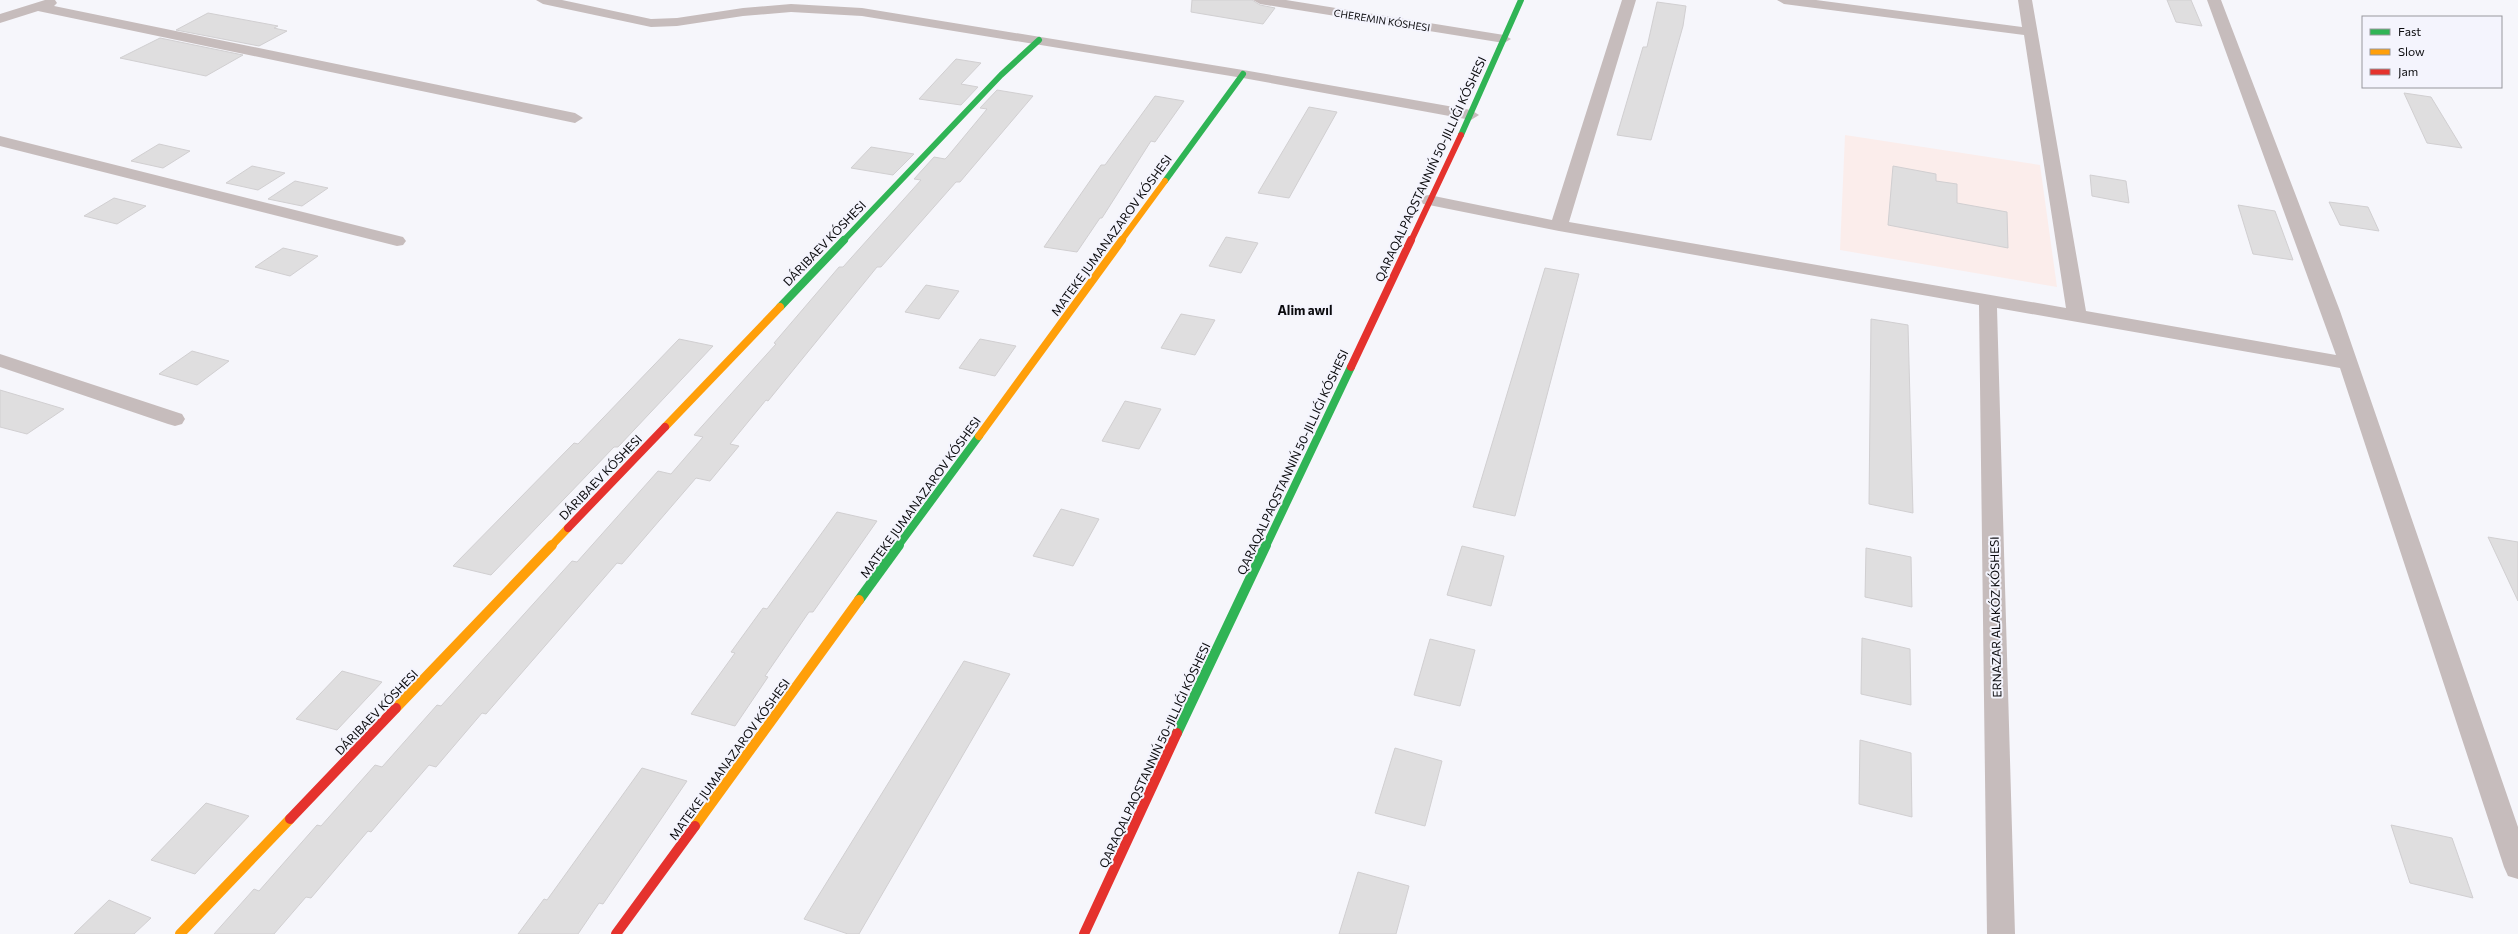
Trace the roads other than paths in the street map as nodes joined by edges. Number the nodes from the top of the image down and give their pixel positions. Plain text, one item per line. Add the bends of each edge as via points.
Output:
1 (60, 0) edge
2 (543, 0) edge
3 (1260, 0) edge
4 (1521, 0) edge
5 (1629, 0) edge
6 (1784, 0) edge
7 (2025, 0) edge
8 (2214, 0) edge
9 (1829, 3) edge
10 (38, 8) junction
11 (0, 19) edge
12 (2030, 32) junction
13 (1504, 39) junction
14 (1039, 40) junction
15 (1243, 74) junction
16 (1471, 115) junction
17 (575, 118) dead end
18 (0, 141) edge
19 (1429, 200) junction
20 (1559, 226) junction
21 (397, 241) dead end
22 (1988, 300) junction
23 (2077, 316) junction
24 (0, 360) edge
25 (2349, 362) junction
26 (175, 419) dead end
27 (2518, 867) edge
28 (180, 934) edge
29 (616, 934) edge
30 (1084, 934) edge
31 (2001, 934) edge

1 - 10 street
2 - 14 street via 651,23 678,22 743,12 798,9 862,12
3 - 13 street, CHEREMIN KÓSHESI
4 - 13 street
5 - 20 street
6 - 9 street
7 - 12 street
8 - 25 street
9 - 12 street
10 - 11 street
10 - 17 street
12 - 23 street
13 - 16 street
14 - 15 street
14 - 28 street, DÁRIBAEV KÓSHESI via 1001,75
15 - 16 street
15 - 29 street, MATEKE JUMANAZAROV KÓSHESI
16 - 19 street
18 - 21 street
19 - 20 street
19 - 30 street
20 - 22 street
22 - 23 street
22 - 31 street, ERNAZAR ALAKÓZ KÓSHESI
23 - 25 street
24 - 26 street
25 - 27 street

